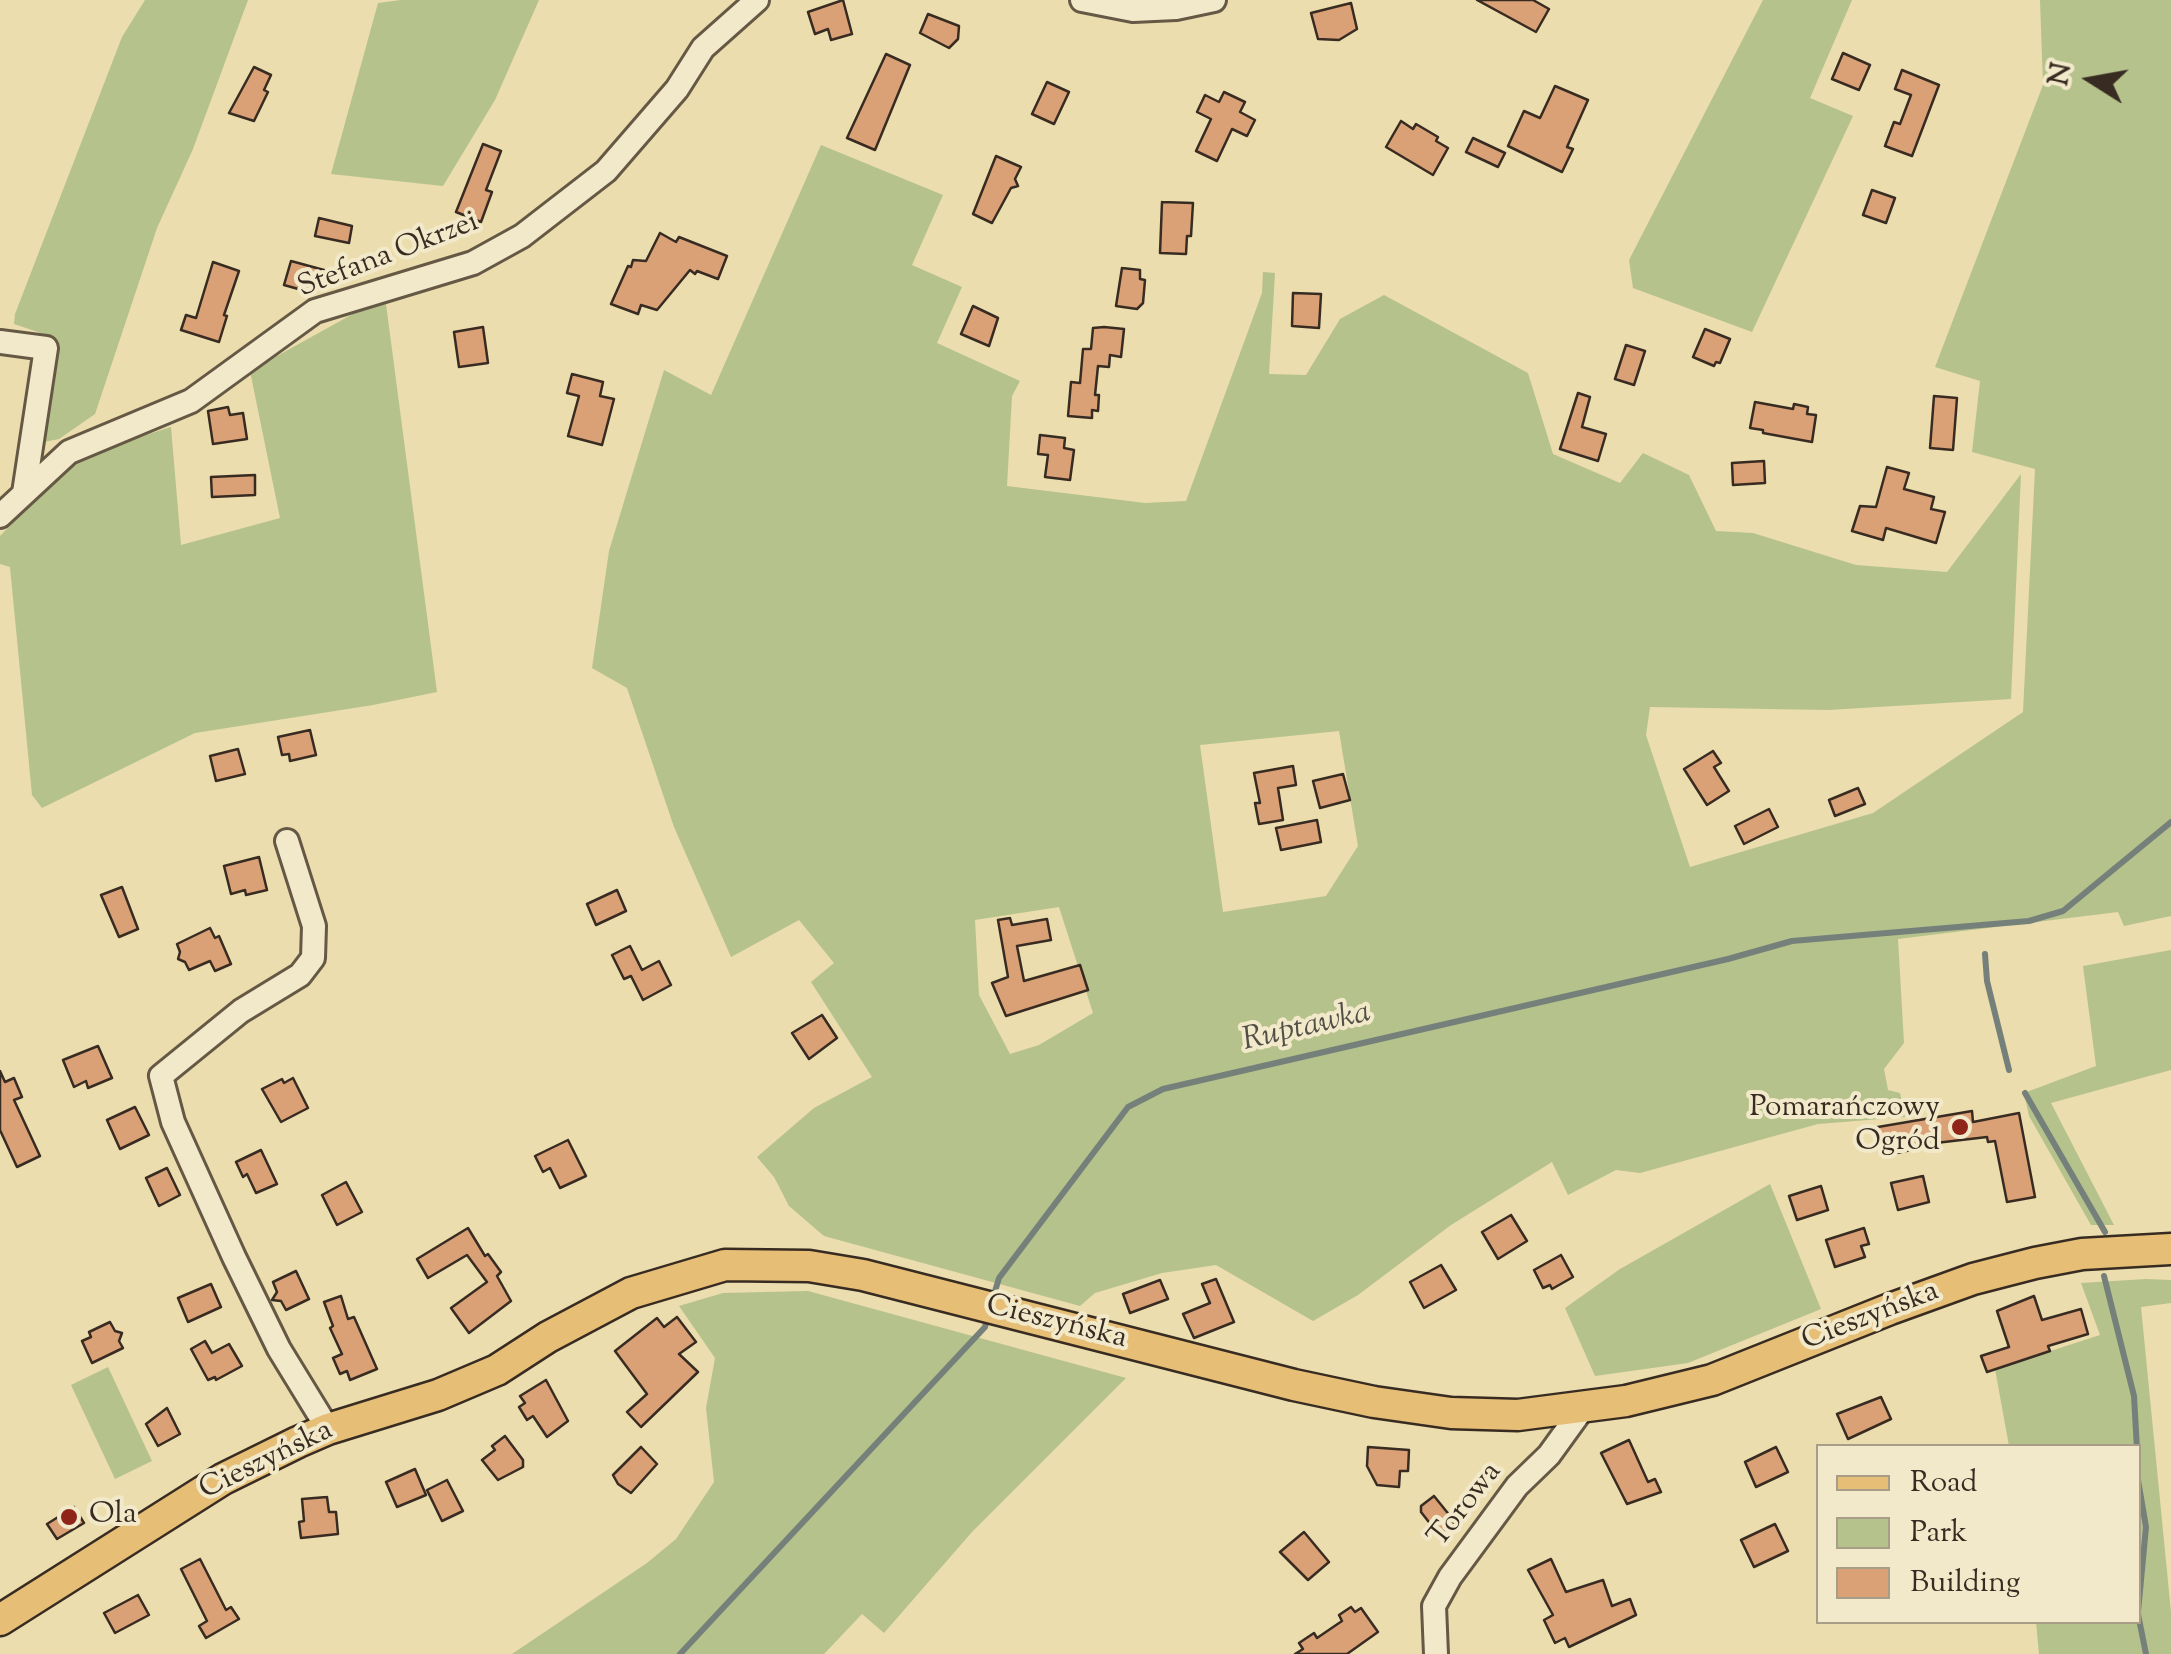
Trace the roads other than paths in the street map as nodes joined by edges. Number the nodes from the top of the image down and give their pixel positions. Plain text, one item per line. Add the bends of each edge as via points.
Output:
1 (757, 0) edge
2 (1082, 0) edge
3 (1214, 0) edge
4 (0, 342) edge
5 (24, 492) junction
6 (0, 516) edge
7 (287, 841) dead end
8 (2171, 1249) edge
9 (1583, 1408) junction
10 (328, 1429) junction
11 (0, 1620) edge
12 (1436, 1654) edge

1 - 5 street, Stefana Okrzei via 703,48 654,119 606,171 522,236 472,263 316,311 191,400 69,452
2 - 3 street via 1133,10
4 - 5 street via 46,348
5 - 6 street, Stefana Okrzei
7 - 10 street via 314,926 313,958 300,975 161,1076 173,1122 234,1257 279,1350
8 - 9 main road, Cieszyńska via 2082,1254 1988,1275 1712,1380
9 - 10 main road, Cieszyńska via 1468,1413 1374,1402 833,1270 771,1264 725,1265 631,1293 497,1370
9 - 12 street, Torowa via 1450,1577 1434,1606
10 - 11 main road, Cieszyńska via 224,1479

